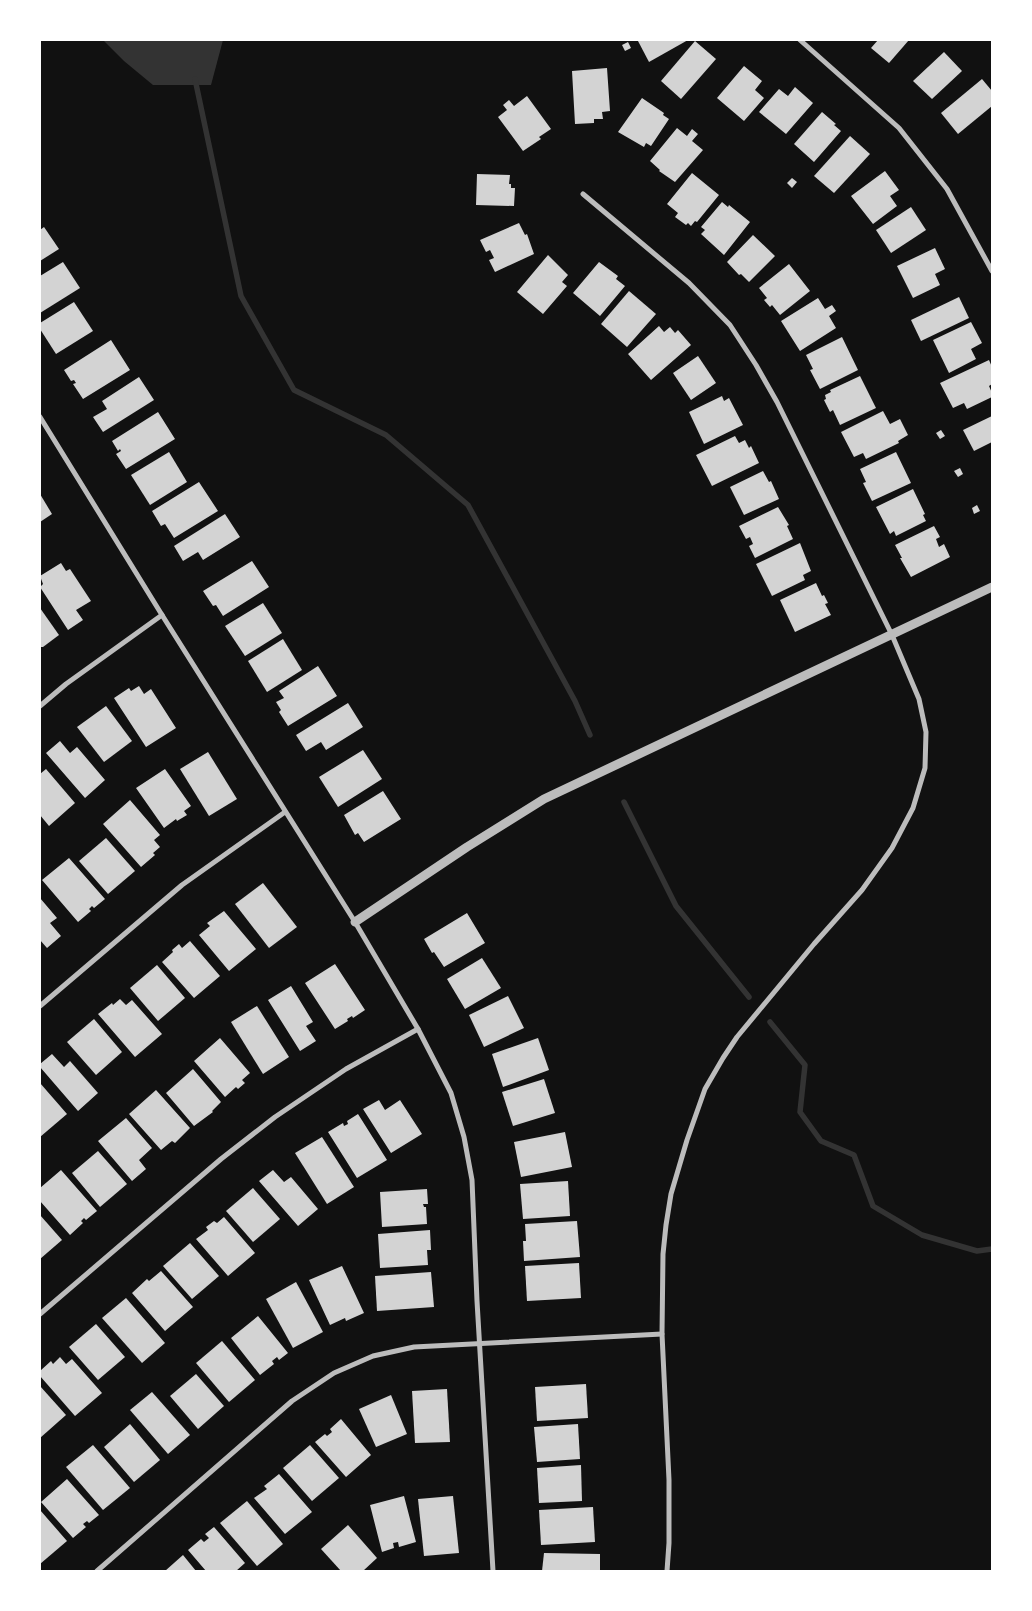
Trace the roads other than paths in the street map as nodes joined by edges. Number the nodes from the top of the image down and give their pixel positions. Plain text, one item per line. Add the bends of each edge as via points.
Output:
1 (800, 40) edge
2 (582, 194) dead end
3 (992, 271) edge
4 (40, 417) edge
5 (42, 423) edge
6 (992, 587) edge
7 (162, 615) junction
8 (892, 635) junction
9 (40, 706) edge
10 (286, 812) junction
11 (355, 922) junction
12 (40, 1006) edge
13 (418, 1029) junction
14 (40, 1314) edge
15 (662, 1334) junction
16 (480, 1343) junction
17 (97, 1571) edge
18 (493, 1571) edge
19 (667, 1571) edge

1 - 3 street via 899,128 948,189
2 - 8 street via 689,283 730,325 776,402
4 - 5 street
5 - 7 street
6 - 8 street
7 - 9 street
7 - 10 street
8 - 11 street via 544,799
8 - 15 street via 919,699 926,732 925,768 913,808 892,848 862,890 737,1037 705,1088 668,1210 663,1254
10 - 11 street
10 - 12 street via 182,885
11 - 13 street
13 - 14 street via 346,1069 275,1117 221,1159
13 - 16 street via 451,1093 464,1137 472,1180
15 - 16 street
15 - 19 street via 669,1480
16 - 17 street via 414,1347 373,1356 334,1373 292,1401
16 - 18 street

